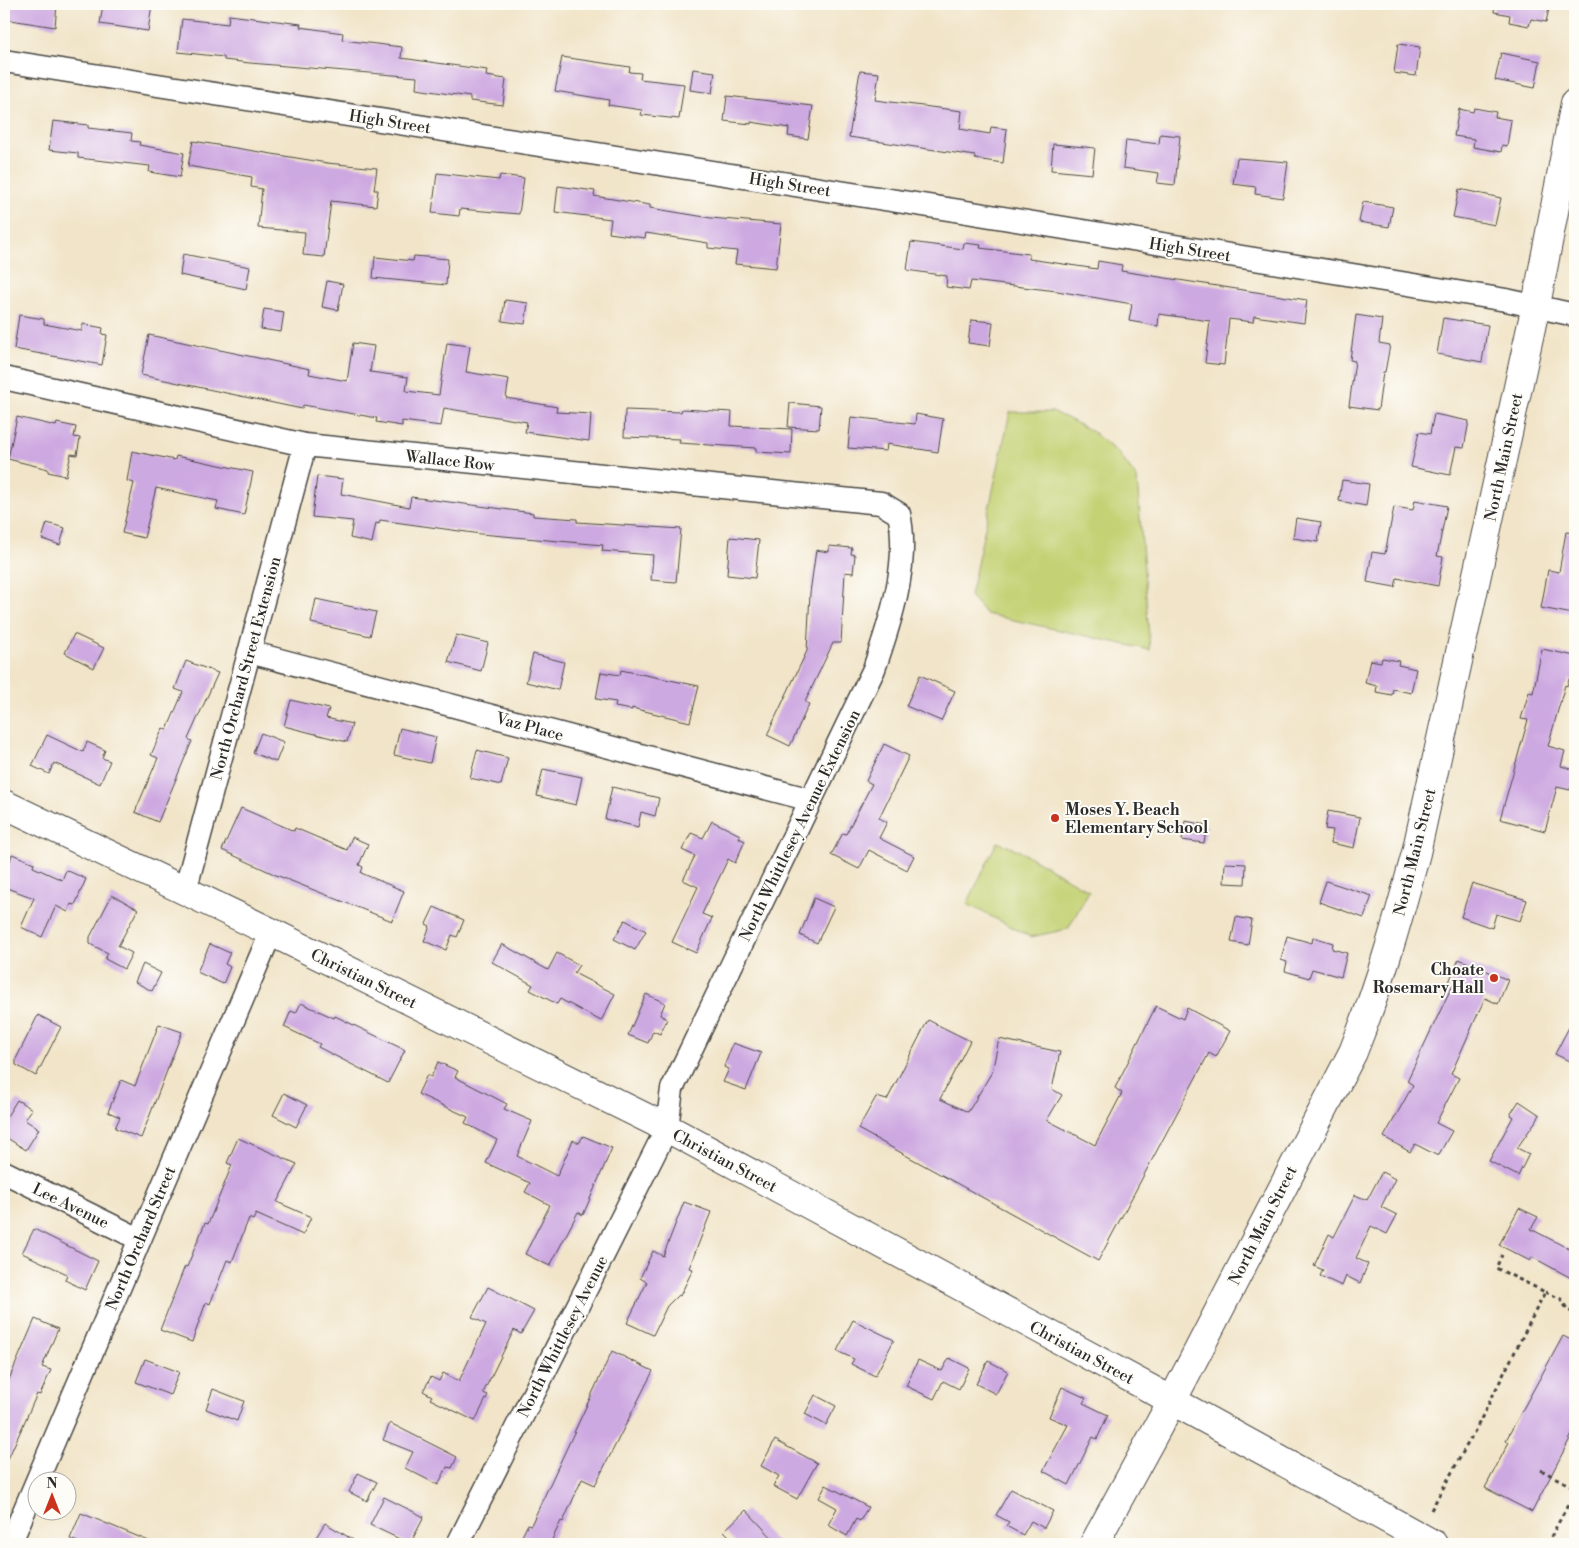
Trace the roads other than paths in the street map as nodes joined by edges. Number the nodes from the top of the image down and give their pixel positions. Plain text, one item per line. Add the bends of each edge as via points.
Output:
1 (4, 61) edge
2 (1575, 103) edge
3 (1536, 305) junction
4 (1575, 315) edge
5 (4, 378) edge
6 (305, 445) junction
7 (899, 514) joint
8 (249, 652) junction
9 (812, 800) junction
10 (4, 804) edge
11 (185, 891) junction
12 (271, 932) junction
13 (667, 1128) junction
14 (4, 1172) edge
15 (139, 1239) junction
16 (1172, 1401) junction
17 (10, 1544) edge
18 (458, 1544) edge
19 (1094, 1544) edge
20 (1433, 1544) edge

1 - 3 street, High Street
2 - 3 main road, North Main Street
3 - 4 street, High Street
3 - 16 main road, North Main Street via 1416,852 1393,938 1353,1052
5 - 6 street, Wallace Row
6 - 7 street, Wallace Row via 881,502
6 - 8 street, North Orchard Street Extension
7 - 9 street, North Whittlesey Avenue Extension via 903,532 894,611 874,669
8 - 9 street, Vaz Place
8 - 11 street, North Orchard Street Extension
9 - 13 street, North Whittlesey Avenue Extension via 672,1089
10 - 11 main road, Christian Street
11 - 12 main road, Christian Street
12 - 13 main road, Christian Street
12 - 15 street, North Orchard Street
13 - 16 main road, Christian Street
13 - 18 street, North Whittlesey Avenue
14 - 15 street, Lee Avenue
15 - 17 street, North Orchard Street
16 - 19 main road, North Main Street
16 - 20 main road, Christian Street

